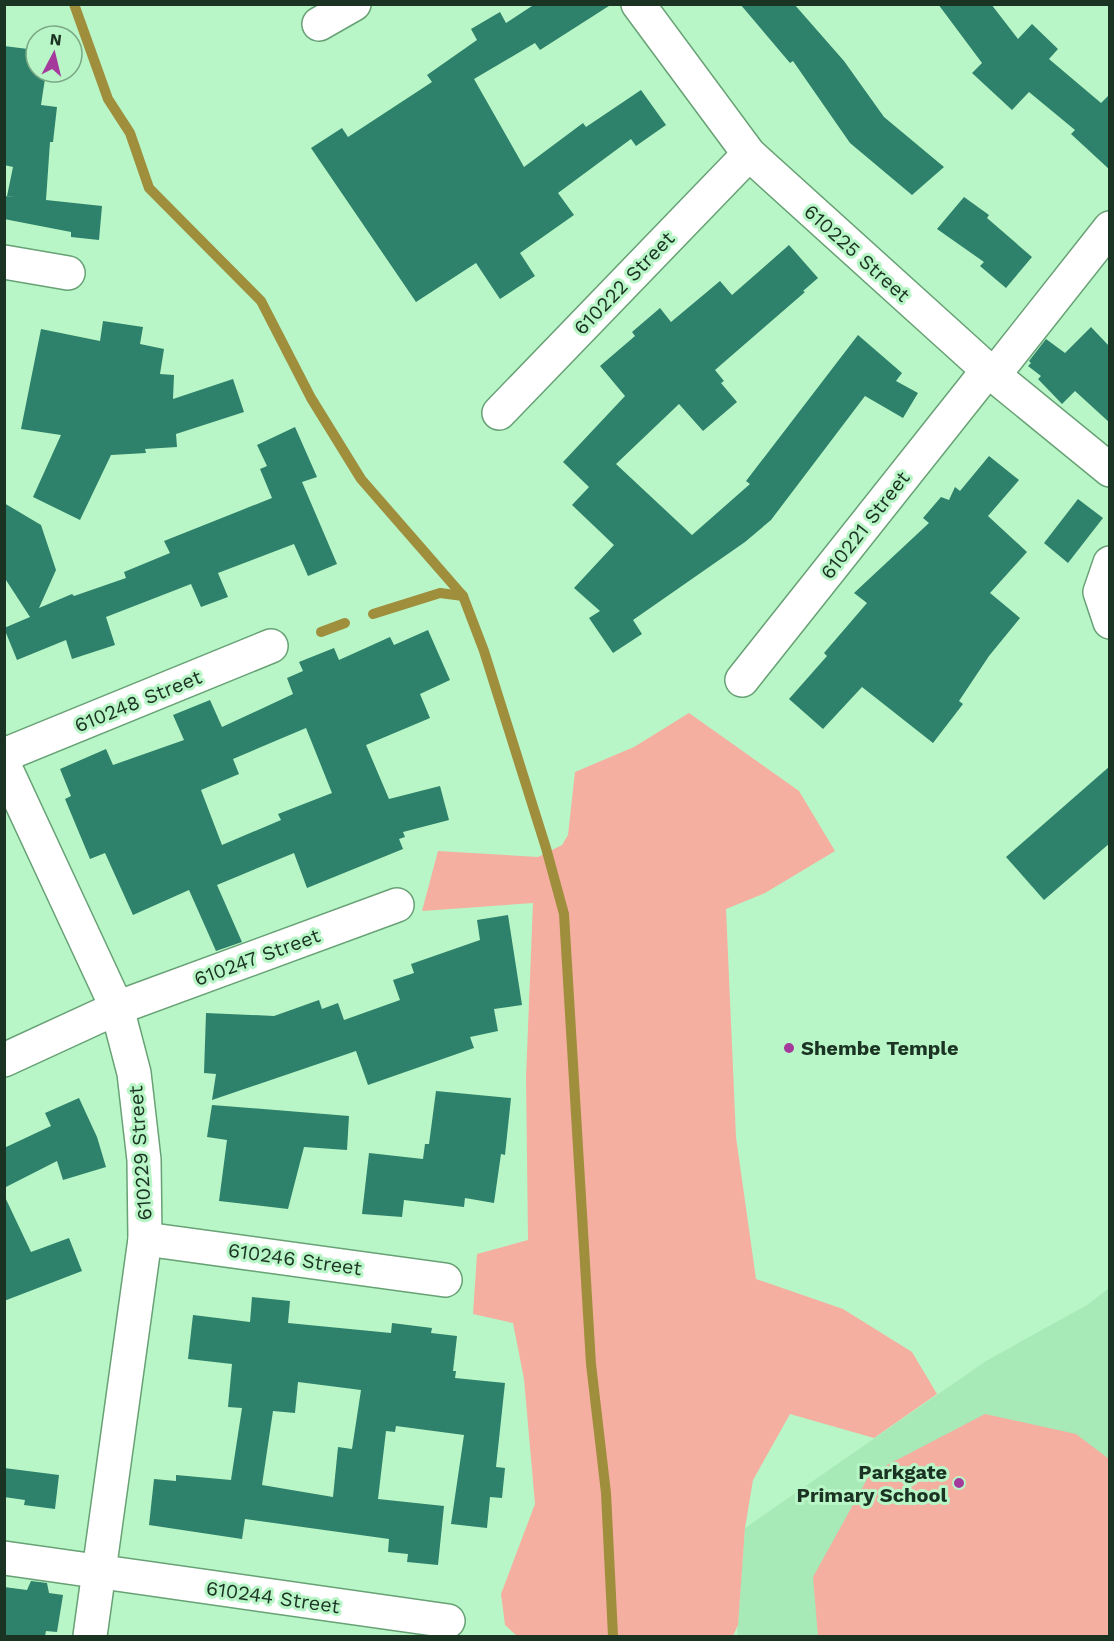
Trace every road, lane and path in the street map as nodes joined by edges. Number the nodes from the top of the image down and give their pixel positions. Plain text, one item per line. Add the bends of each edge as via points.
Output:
1 (354, 4) edge
2 (638, 4) edge
3 (319, 24) dead end
4 (748, 154) junction
5 (1110, 228) edge
6 (4, 262) edge
7 (68, 273) dead end
8 (988, 370) junction
9 (499, 413) dead end
10 (1110, 470) edge
11 (1110, 563) edge
12 (1110, 622) edge
13 (271, 646) dead end
14 (742, 680) dead end
15 (4, 755) edge
16 (4, 765) edge
17 (397, 905) dead end
18 (117, 1008) junction
19 (4, 1060) edge
20 (145, 1239) junction
21 (445, 1280) dead end
22 (4, 1558) edge
23 (99, 1573) junction
24 (448, 1622) dead end
25 (90, 1636) edge

1 - 3 street
2 - 4 street, 610225 Street
4 - 8 street, 610225 Street
4 - 9 street, 610222 Street
5 - 8 street, 610221 Street via 997,371
6 - 7 street
8 - 10 street, 610225 Street
8 - 14 street, 610221 Street
11 - 12 street via 1100,592
13 - 15 street, 610248 Street
16 - 18 street, 610229 Street
17 - 18 street, 610247 Street
18 - 19 street, 610247 Street
18 - 20 street, 610229 Street via 134,1073 138,1106 144,1160
20 - 21 street, 610246 Street
20 - 23 street, 610229 Street
22 - 23 street, 610244 Street
23 - 24 street, 610244 Street
23 - 25 street, 610229 Street

